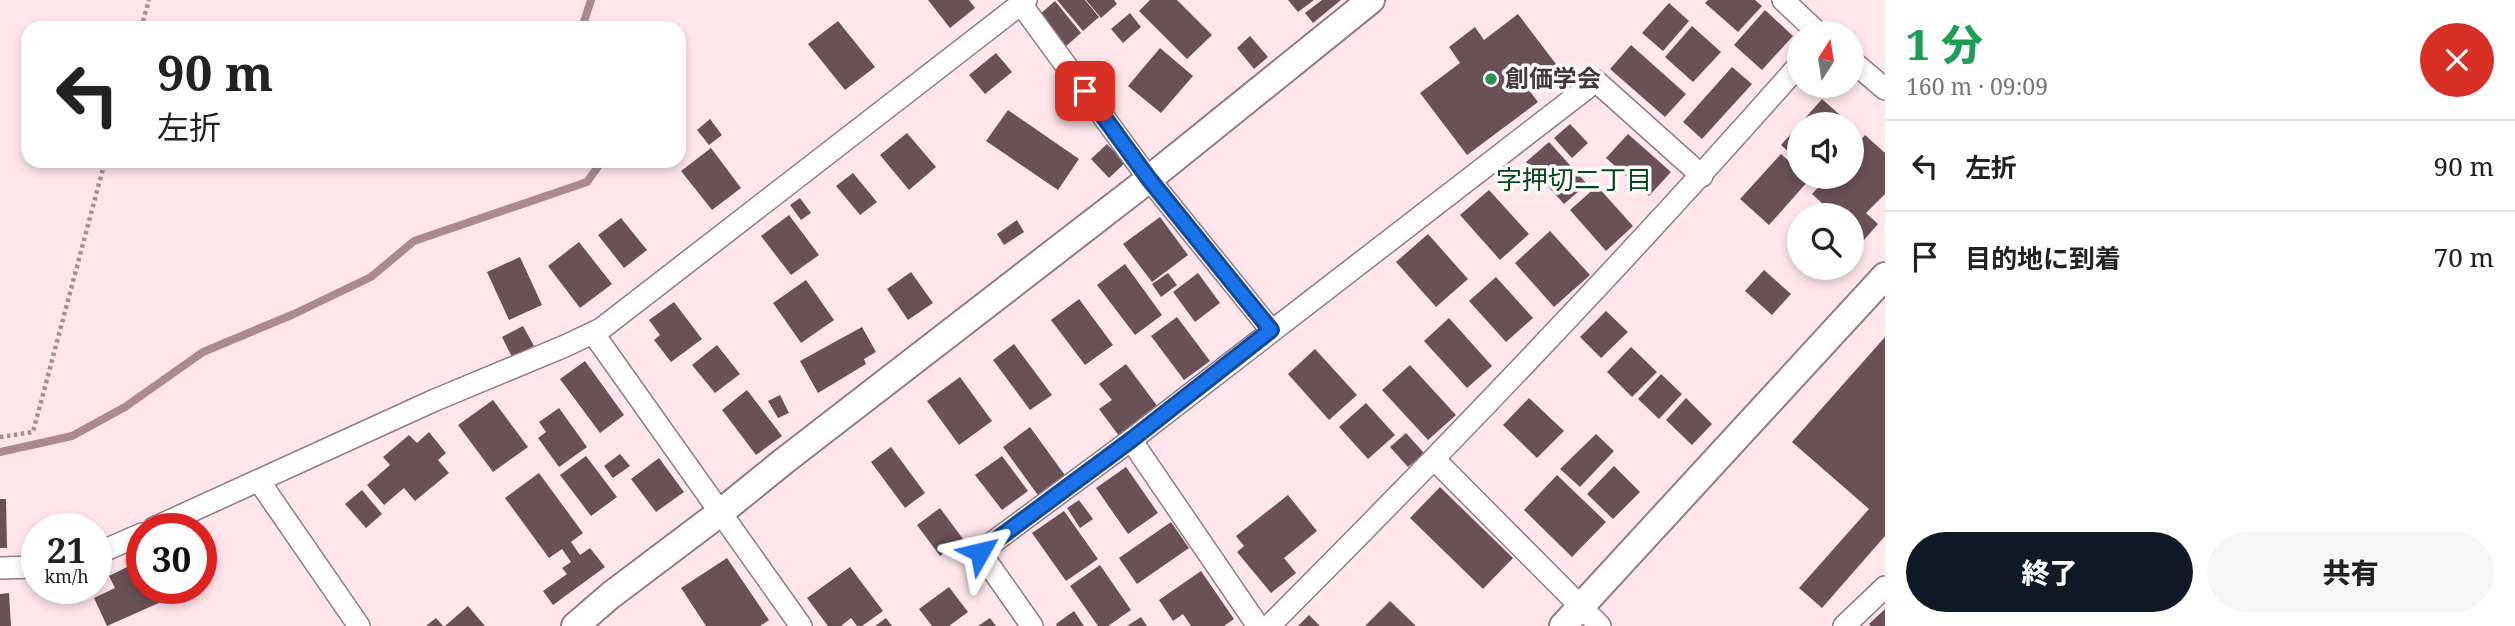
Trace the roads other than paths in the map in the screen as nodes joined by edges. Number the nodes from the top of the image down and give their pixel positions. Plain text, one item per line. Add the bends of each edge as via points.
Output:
1 (1371, 0) edge
2 (1783, 0) edge
3 (1024, 2) edge
4 (1805, 21) edge
5 (1864, 71) edge
6 (1787, 79) edge
7 (1885, 89) edge
8 (1702, 176) junction
9 (1149, 179) junction
10 (1885, 276) edge
11 (1271, 330) junction
12 (593, 333) junction
13 (1131, 440) junction
14 (1435, 460) junction
15 (259, 481) junction
16 (188, 513) edge
17 (721, 513) junction
18 (21, 567) edge
19 (0, 568) edge
20 (1885, 587) edge
21 (1582, 606) junction
22 (1849, 624) edge
23 (359, 626) edge
24 (575, 626) edge
25 (801, 626) edge
26 (1032, 626) edge
27 (1258, 626) edge
28 (1269, 626) edge
29 (1563, 626) edge
30 (1600, 626) edge

1 - 9 street
2 - 4 street
3 - 9 street
3 - 12 street
5 - 7 street
6 - 8 street
8 - 11 street via 1596,81
8 - 14 street
9 - 11 street
9 - 17 street
10 - 21 street
11 - 13 street
12 - 15 street
12 - 17 street
13 - 26 street via 980,552
13 - 27 street
14 - 21 street
14 - 28 street
15 - 16 street
15 - 23 street
17 - 24 street
17 - 25 street
18 - 19 street
20 - 22 street
21 - 29 street
21 - 30 street

